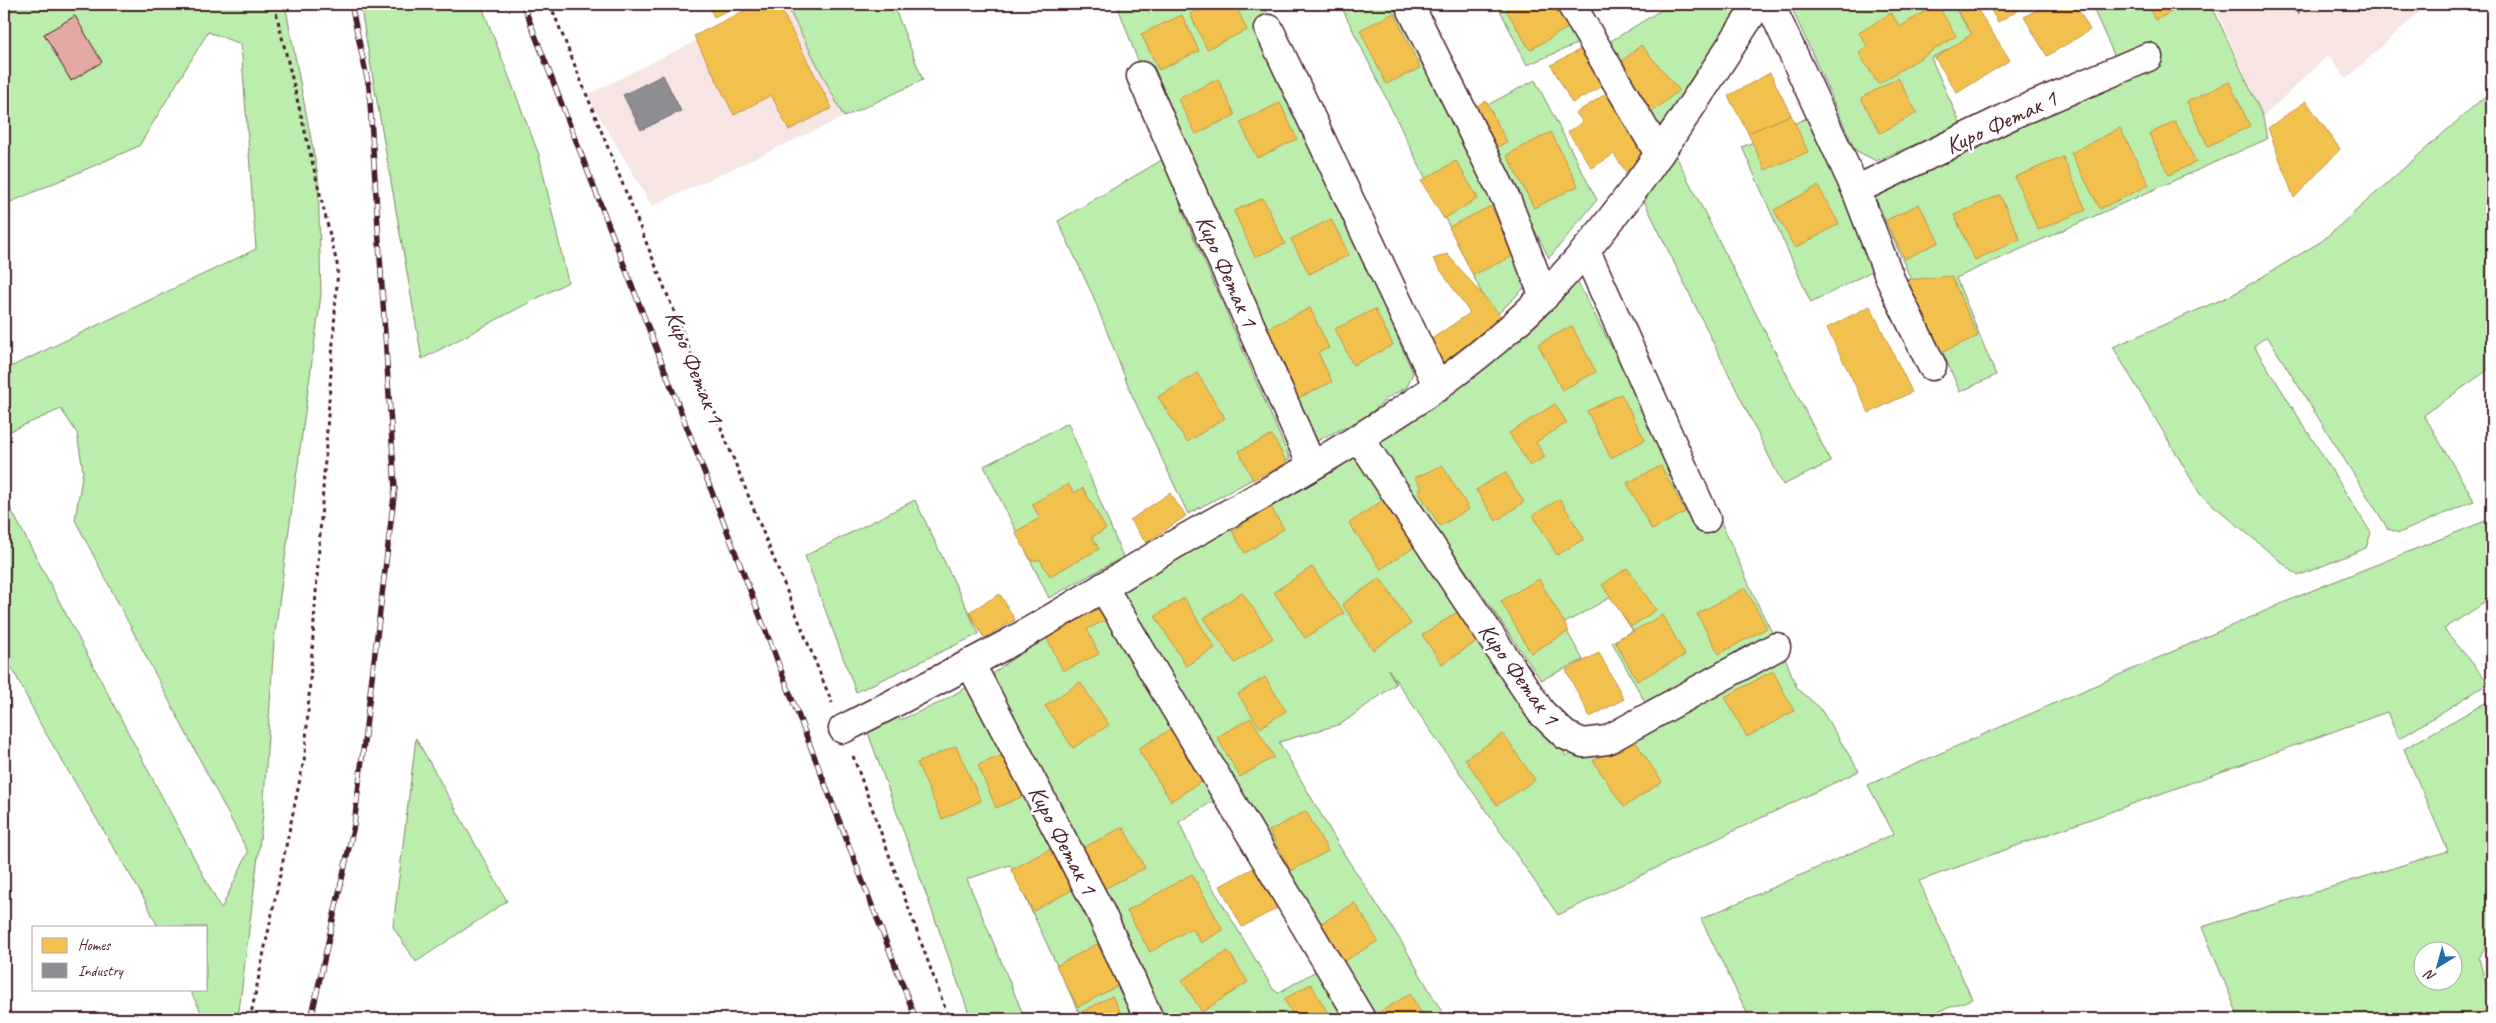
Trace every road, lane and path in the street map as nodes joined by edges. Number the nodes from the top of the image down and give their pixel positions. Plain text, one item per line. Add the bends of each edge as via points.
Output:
1 (274, 4) edge
2 (550, 4) edge
3 (1409, 4) edge
4 (1571, 4) edge
5 (1758, 4) edge
6 (1770, 4) edge
7 (1269, 29) dead end
8 (2148, 57) dead end
9 (1142, 76) dead end
10 (1659, 154) junction
11 (1856, 190) junction
12 (1586, 251) junction
13 (1544, 297) junction
14 (1932, 366) dead end
15 (1438, 387) junction
16 (1360, 439) junction
17 (1312, 466) junction
18 (1706, 519) dead end
19 (1103, 587) junction
20 (1776, 647) dead end
21 (970, 663) junction
22 (843, 729) junction
23 (250, 1019) edge
24 (950, 1019) edge
25 (1149, 1019) edge
26 (1361, 1019) edge

1 - 23 path via 338,268 305,755
2 - 22 path, Киро Фетак 1
3 - 13 street via 1507,201
4 - 10 street
5 - 10 street
6 - 11 street
7 - 15 street
8 - 11 street, Киро Фетак 1 via 2018,112
9 - 17 street, Киро Фетак 1
10 - 12 street
11 - 14 street via 1891,281
12 - 13 street
12 - 18 street
13 - 15 street via 1509,331
15 - 16 street
16 - 17 street
16 - 20 street, Киро Фетак 1 via 1541,712 1565,735 1583,743 1607,740
17 - 19 street
19 - 21 street
19 - 26 street
21 - 22 street
21 - 25 street, Киро Фетак 1 via 1100,911
22 - 24 path, Киро Фетак 1

